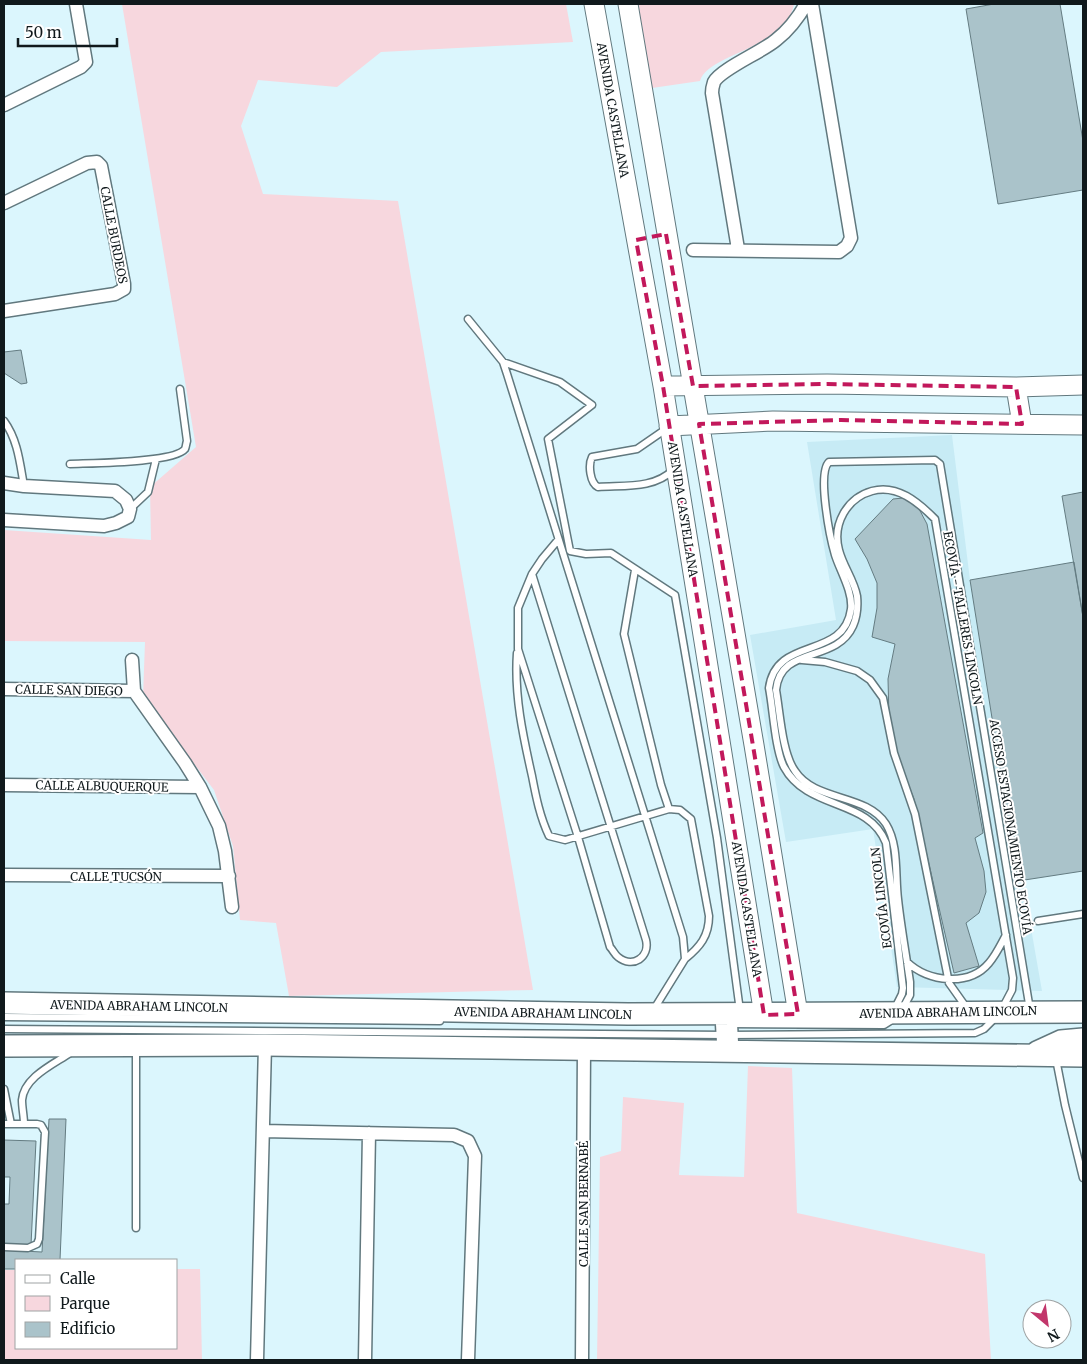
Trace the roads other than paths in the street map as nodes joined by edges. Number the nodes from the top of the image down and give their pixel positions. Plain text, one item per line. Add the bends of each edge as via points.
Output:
1 (76, 4) edge
2 (594, 4) edge
3 (628, 4) edge
4 (806, 4) edge
5 (812, 4) edge
6 (4, 105) edge
7 (4, 203) edge
8 (666, 234) junction
9 (636, 240) junction
10 (738, 249) junction
11 (693, 250) dead end
12 (4, 311) edge
13 (468, 319) dead end
14 (503, 362) junction
15 (1083, 385) edge
16 (664, 386) junction
17 (693, 386) junction
18 (1016, 387) junction
19 (180, 389) dead end
20 (4, 422) edge
21 (699, 424) junction
22 (1022, 424) junction
23 (1083, 425) edge
24 (669, 426) junction
25 (156, 459) junction
26 (70, 464) dead end
27 (676, 467) junction
28 (4, 483) edge
29 (24, 486) junction
30 (130, 509) junction
31 (4, 520) edge
32 (558, 540) junction
33 (635, 570) junction
34 (532, 574) junction
35 (518, 650) junction
36 (132, 660) dead end
37 (797, 660) junction
38 (783, 661) junction
39 (4, 689) edge
40 (134, 691) junction
41 (4, 785) edge
42 (200, 787) junction
43 (669, 809) junction
44 (645, 816) junction
45 (610, 827) junction
46 (578, 837) junction
47 (4, 875) edge
48 (228, 876) junction
49 (232, 907) dead end
50 (1083, 914) edge
51 (1038, 922) dead end
52 (1006, 936) junction
53 (685, 959) junction
54 (907, 962) junction
55 (948, 978) junction
56 (4, 1004) edge
57 (1000, 1011) junction
58 (1030, 1011) junction
59 (971, 1012) junction
60 (1083, 1012) edge
61 (895, 1013) junction
62 (651, 1014) junction
63 (798, 1014) junction
64 (764, 1015) junction
65 (4, 1017) edge
66 (450, 1021) dead end
67 (728, 1027) junction
68 (4, 1029) edge
69 (1083, 1038) edge
70 (265, 1045) junction
71 (4, 1046) edge
72 (81, 1046) junction
73 (136, 1046) junction
74 (584, 1048) junction
75 (1032, 1055) junction
76 (1056, 1056) junction
77 (1083, 1056) edge
78 (4, 1089) edge
79 (4, 1124) edge
80 (11, 1124) junction
81 (24, 1124) junction
82 (263, 1131) junction
83 (369, 1133) junction
84 (1083, 1178) edge
85 (136, 1228) dead end
86 (4, 1247) edge
87 (257, 1360) edge
88 (364, 1360) edge
89 (468, 1360) edge
90 (582, 1360) edge

1 - 6 street via 86,62
2 - 9 street, AVENIDA CASTELLANA
3 - 8 street
4 - 10 street via 795,23 776,40 721,74 714,82 712,94
5 - 10 street via 850,242 839,252
7 - 12 street, CALLE BURDEOS via 87,163 97,162 101,166 124,290
8 - 9 street
8 - 17 street
9 - 16 street, AVENIDA CASTELLANA
10 - 11 street
13 - 14 lane
14 - 32 lane
14 - 33 lane via 560,382 592,405 548,439 570,551 611,553
15 - 18 street
16 - 17 street
16 - 24 street, AVENIDA CASTELLANA
17 - 18 street
17 - 21 street
18 - 22 street
19 - 25 lane via 187,442 184,449 176,454
20 - 29 lane via 18,452
21 - 22 street via 841,420
21 - 24 street
21 - 63 street
22 - 23 street
24 - 27 street, AVENIDA CASTELLANA
24 - 27 lane via 637,449 592,456 592,481 598,487 653,483
25 - 26 lane
25 - 30 lane via 148,492
27 - 64 street, AVENIDA CASTELLANA
28 - 29 street
29 - 30 street via 115,491 126,500
30 - 31 street via 128,517 104,526
32 - 34 lane
32 - 44 lane
33 - 43 lane via 624,634 660,785
33 - 67 lane via 675,595 717,838
34 - 35 lane via 518,608
34 - 45 lane
35 - 46 lane
35 - 46 lane via 516,670 521,727 542,820 549,836 565,840
36 - 40 street
37 - 38 lane
37 - 52 lane, ECOVÍA - TALLERES LINCOLN via 832,648 854,625 857,595 837,538 842,514 849,504 862,494 879,489 897,491 916,500 935,518
37 - 54 lane, ECOVÍA - TALLERES LINCOLN via 786,666 777,680 776,690 788,755 801,779 864,807 885,822 894,847
37 - 55 lane via 824,662 857,671 870,680 883,698 894,753 915,814
38 - 58 lane, ACCESO ESTACIONAMIENTO ECOVÍA via 794,653 832,640 848,619 851,608 834,552 825,505 827,464 938,462
38 - 61 lane, ECOVÍA LINCOLN via 773,670 769,688 783,765 792,779 810,793 858,812 874,822 886,843 903,988
39 - 40 street, CALLE SAN DIEGO
40 - 42 street
41 - 42 street, CALLE ALBUQUERQUE
42 - 48 street via 219,826
43 - 44 lane
43 - 53 lane via 680,810 691,819 709,916 705,938
44 - 45 lane
44 - 53 lane via 683,937
45 - 46 lane
45 - 46 lane via 648,949 645,956 636,960 619,958 610,948
47 - 48 street, CALLE TUCSÓN
48 - 49 street
50 - 51 lane
52 - 55 lane via 980,971 969,976
52 - 57 lane, ECOVÍA - TALLERES LINCOLN via 1013,985
53 - 62 lane
54 - 55 lane via 931,977
54 - 61 lane, ECOVÍA - TALLERES LINCOLN via 910,995
55 - 59 lane via 959,999
56 - 62 main road, AVENIDA ABRAHAM LINCOLN
57 - 58 main road, AVENIDA ABRAHAM LINCOLN
57 - 59 main road, AVENIDA ABRAHAM LINCOLN
57 - 67 lane, ECOVÍA - TALLERES LINCOLN via 992,1023 975,1033
58 - 60 main road, AVENIDA ABRAHAM LINCOLN
59 - 61 main road, AVENIDA ABRAHAM LINCOLN
61 - 63 main road, AVENIDA ABRAHAM LINCOLN
61 - 67 lane via 884,1025
62 - 67 main road, AVENIDA ABRAHAM LINCOLN
63 - 64 main road, AVENIDA ABRAHAM LINCOLN
64 - 67 main road, AVENIDA ABRAHAM LINCOLN
65 - 66 lane
67 - 68 lane
67 - 74 main road
67 - 75 main road
69 - 75 main road via 1055,1043
70 - 73 main road
70 - 74 main road
70 - 82 street
71 - 72 main road
72 - 73 main road
72 - 81 lane via 31,1081 22,1100
73 - 85 lane
74 - 90 street, CALLE SAN BERNABÉ
75 - 76 main road
76 - 77 main road
76 - 84 lane
78 - 80 lane
79 - 80 lane
80 - 81 lane
81 - 86 lane via 41,1125 45,1132 39,1239 37,1244 28,1248
82 - 83 street
82 - 87 street
83 - 88 street
83 - 89 street via 454,1135 468,1141 473,1148

